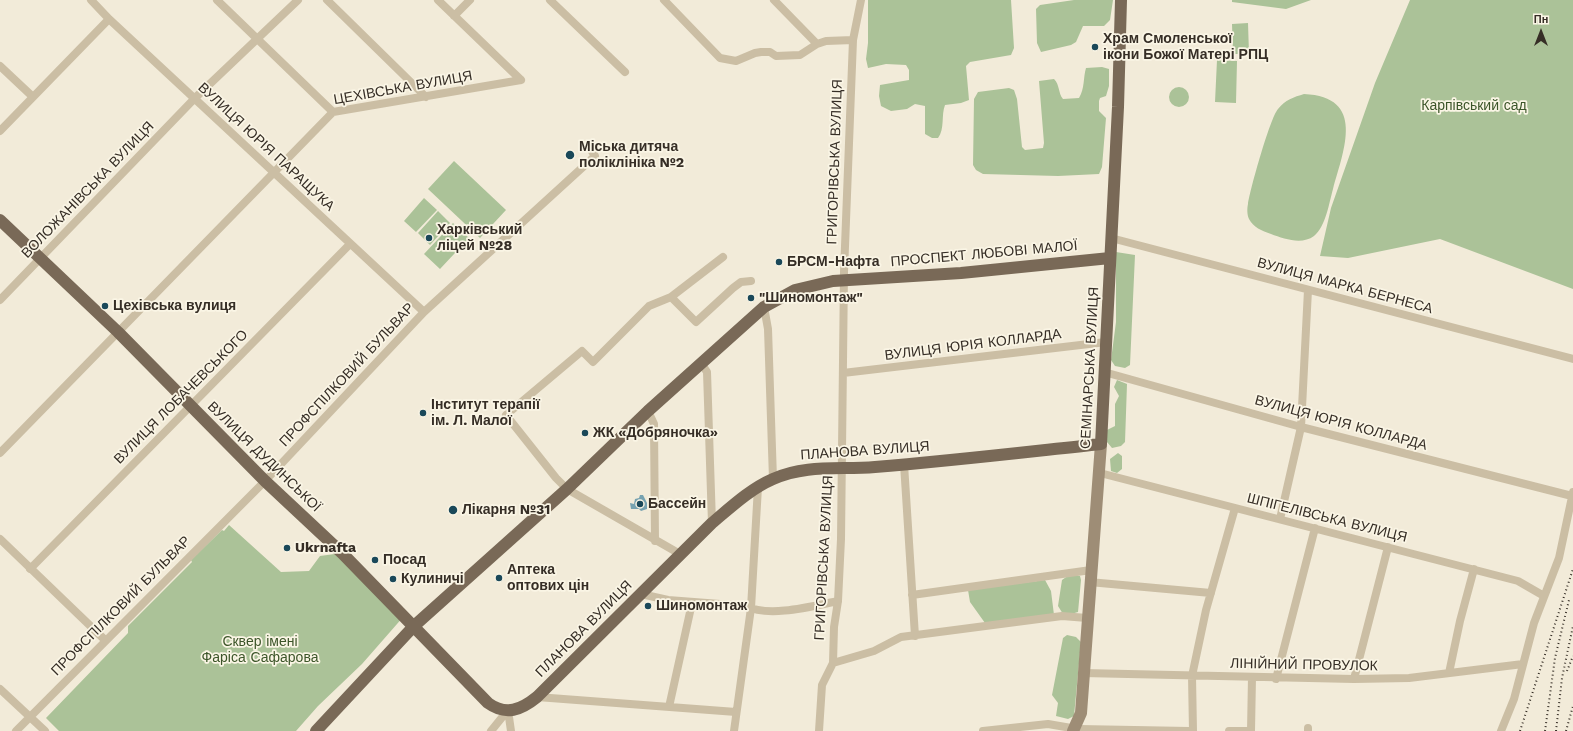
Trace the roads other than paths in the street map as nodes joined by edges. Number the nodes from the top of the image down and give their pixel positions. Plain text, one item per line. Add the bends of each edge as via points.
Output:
1 (90, 0) edge
2 (217, 0) edge
3 (298, 0) edge
4 (326, 0) edge
5 (438, 0) edge
6 (470, 0) edge
7 (550, 0) edge
8 (664, 0) edge
9 (774, 0) edge
10 (861, 0) edge
11 (1121, 0) edge
12 (454, 16) junction
13 (109, 20) junction
14 (258, 39) junction
15 (853, 40) junction
16 (817, 44) junction
17 (0, 66) edge
18 (625, 72) dead end
19 (34, 97) junction
20 (426, 97) junction
21 (196, 98) junction
22 (333, 112) junction
23 (0, 131) edge
24 (588, 146) dead end
25 (273, 172) junction
26 (0, 220) edge
27 (1111, 238) junction
28 (350, 244) junction
29 (723, 257) dead end
30 (40, 258) junction
31 (1110, 258) junction
32 (844, 279) junction
33 (751, 281) dead end
34 (1308, 290) junction
35 (671, 297) junction
36 (0, 300) edge
37 (764, 307) junction
38 (424, 312) junction
39 (118, 332) junction
40 (1106, 342) junction
41 (1573, 359) edge
42 (701, 363) junction
43 (1104, 372) junction
44 (843, 373) junction
45 (190, 406) junction
46 (648, 411) junction
47 (1300, 427) junction
48 (1101, 444) junction
49 (0, 453) edge
50 (904, 464) junction
51 (842, 468) junction
52 (1100, 473) junction
53 (773, 479) junction
54 (265, 481) junction
55 (758, 487) junction
56 (567, 490) junction
57 (1572, 494) edge
58 (1235, 508) junction
59 (1280, 519) junction
60 (712, 523) junction
61 (1315, 528) junction
62 (0, 539) edge
63 (655, 541) junction
64 (1388, 547) junction
65 (680, 554) junction
66 (30, 569) junction
67 (1474, 569) junction
68 (1090, 576) junction
69 (1211, 593) junction
70 (641, 594) junction
71 (912, 595) junction
72 (1544, 596) junction
73 (838, 601) junction
74 (692, 603) junction
75 (751, 608) junction
76 (1087, 618) junction
77 (414, 626) junction
78 (915, 636) junction
79 (105, 640) junction
80 (833, 663) junction
81 (1523, 664) junction
82 (1083, 673) junction
83 (1449, 673) junction
84 (1192, 676) junction
85 (1252, 677) junction
86 (1276, 678) junction
87 (1354, 679) junction
88 (0, 689) edge
89 (537, 697) junction
90 (668, 707) junction
91 (508, 710) junction
92 (736, 712) junction
93 (30, 717) junction
94 (1077, 730) edge
95 (16, 731) edge
96 (45, 731) edge
97 (316, 731) edge
98 (491, 731) edge
99 (510, 731) edge
100 (734, 731) edge
101 (819, 731) edge
102 (983, 731) edge
103 (1189, 731) edge
104 (1192, 731) edge
105 (1229, 731) edge
106 (1501, 731) edge

1 - 13 street, ВУЛИЦЯ ЮРІЯ ПАРАЩУКА
2 - 14 street
3 - 14 street, ВОЛОЖАНІВСЬКА ВУЛИЦЯ
4 - 20 street
5 - 12 street
6 - 12 street
7 - 18 street
8 - 16 street via 720,58 736,61 755,52 770,52 776,56 800,55
9 - 16 street
10 - 15 street, ГРИГОРІВСЬКА ВУЛИЦЯ
11 - 27 main road, СЕМІНАРСЬКА ВУЛИЦЯ
12 - 20 street, ЦЕХІВСЬКА ВУЛИЦЯ via 521,80
13 - 19 street
13 - 21 street, ВУЛИЦЯ ЮРІЯ ПАРАЩУКА
14 - 21 street, ВОЛОЖАНІВСЬКА ВУЛИЦЯ
14 - 22 street
15 - 16 street
15 - 32 street, ГРИГОРІВСЬКА ВУЛИЦЯ
17 - 19 street
19 - 23 street
20 - 22 street, ЦЕХІВСЬКА ВУЛИЦЯ
21 - 25 street, ВУЛИЦЯ ЮРІЯ ПАРАЩУКА
21 - 30 street, ВОЛОЖАНІВСЬКА ВУЛИЦЯ
22 - 25 street, ЦЕХІВСЬКА ВУЛИЦЯ
24 - 38 street, ПРОФСПІЛКОВИЙ БУЛЬВАР via 595,156
25 - 28 street, ВУЛИЦЯ ЮРІЯ ПАРАЩУКА
25 - 39 street, ЦЕХІВСЬКА ВУЛИЦЯ
26 - 30 main road, ВУЛИЦЯ ДУДИНСЬКОЇ
27 - 31 main road, СЕМІНАРСЬКА ВУЛИЦЯ
27 - 34 street, ВУЛИЦЯ МАРКА БЕРНЕСА
28 - 38 street, ВУЛИЦЯ ЮРІЯ ПАРАЩУКА
28 - 45 street, ВУЛИЦЯ ЛОБАЧЕВСЬКОГО
29 - 35 street
30 - 36 street, ВОЛОЖАНІВСЬКА ВУЛИЦЯ
30 - 39 main road, ВУЛИЦЯ ДУДИНСЬКОЇ
31 - 32 main road, ПРОСПЕКТ ЛЮБОВІ МАЛОЇ via 961,272
31 - 40 main road, СЕМІНАРСЬКА ВУЛИЦЯ
32 - 37 main road, ПРОСПЕКТ ЛЮБОВІ МАЛОЇ via 794,290
32 - 44 street, ГРИГОРІВСЬКА ВУЛИЦЯ
33 - 35 street via 742,282 733,288 696,322
34 - 41 street, ВУЛИЦЯ МАРКА БЕРНЕСА
34 - 47 street
35 - 56 street via 649,306 593,362 582,351 506,415
37 - 42 main road, ПРОСПЕКТ ЛЮБОВІ МАЛОЇ
37 - 53 street via 768,329
38 - 54 street, ПРОФСПІЛКОВИЙ БУЛЬВАР
39 - 45 main road, ВУЛИЦЯ ДУДИНСЬКОЇ
39 - 49 street, ЦЕХІВСЬКА ВУЛИЦЯ
40 - 43 main road, СЕМІНАРСЬКА ВУЛИЦЯ
40 - 44 street, ВУЛИЦЯ ЮРІЯ КОЛЛАРДА
42 - 46 main road, ПРОСПЕКТ ЛЮБОВІ МАЛОЇ
42 - 60 street via 707,372
43 - 47 street, ВУЛИЦЯ ЮРІЯ КОЛЛАРДА
43 - 48 main road, СЕМІНАРСЬКА ВУЛИЦЯ
44 - 51 street, ГРИГОРІВСЬКА ВУЛИЦЯ
45 - 54 main road, ВУЛИЦЯ ДУДИНСЬКОЇ
45 - 66 street, ВУЛИЦЯ ЛОБАЧЕВСЬКОГО
46 - 56 main road, ПРОСПЕКТ ЛЮБОВІ МАЛОЇ
46 - 63 street via 654,424
47 - 57 street, ВУЛИЦЯ ЮРІЯ КОЛЛАРДА
47 - 59 street
48 - 50 main road, ПЛАНОВА ВУЛИЦЯ
48 - 52 street, СЕМІНАРСЬКА ВУЛИЦЯ
50 - 51 main road, ПЛАНОВА ВУЛИЦЯ
50 - 71 street
51 - 53 main road, ПЛАНОВА ВУЛИЦЯ via 819,467 794,471
51 - 73 street, ГРИГОРІВСЬКА ВУЛИЦЯ
52 - 58 street, ШПІГЕЛІВСЬКА ВУЛИЦЯ
52 - 68 street, СЕМІНАРСЬКА ВУЛИЦЯ
53 - 55 main road, ПЛАНОВА ВУЛИЦЯ
54 - 77 main road, ВУЛИЦЯ ДУДИНСЬКОЇ via 342,553
54 - 79 street, ПРОФСПІЛКОВИЙ БУЛЬВАР
55 - 60 main road, ПЛАНОВА ВУЛИЦЯ
55 - 75 street
56 - 63 street
56 - 77 main road, ПРОСПЕКТ ЛЮБОВІ МАЛОЇ
57 - 72 street via 1559,558
58 - 59 street, ШПІГЕЛІВСЬКА ВУЛИЦЯ
58 - 69 street
59 - 61 street, ШПІГЕЛІВСЬКА ВУЛИЦЯ
60 - 65 main road, ПЛАНОВА ВУЛИЦЯ
61 - 64 street, ШПІГЕЛІВСЬКА ВУЛИЦЯ
61 - 86 street
62 - 66 street
63 - 65 street
64 - 67 street, ШПІГЕЛІВСЬКА ВУЛИЦЯ
64 - 87 street
65 - 70 main road, ПЛАНОВА ВУЛИЦЯ
66 - 79 street
67 - 72 street, ШПІГЕЛІВСЬКА ВУЛИЦЯ via 1518,581
67 - 83 street
68 - 69 street
68 - 71 street
68 - 76 street, СЕМІНАРСЬКА ВУЛИЦЯ
69 - 84 street
70 - 74 street
70 - 89 main road, ПЛАНОВА ВУЛИЦЯ
71 - 78 street
72 - 81 street
73 - 75 street via 792,609 756,611
73 - 80 street, ГРИГОРІВСЬКА ВУЛИЦЯ
74 - 75 street
74 - 90 street
75 - 92 street
76 - 78 street via 1062,616
76 - 82 street, СЕМІНАРСЬКА ВУЛИЦЯ
77 - 91 main road, ВУЛИЦЯ ДУДИНСЬКОЇ via 488,703 496,709
77 - 97 main road, ПРОСПЕКТ ЛЮБОВІ МАЛОЇ
78 - 80 street via 902,637 874,651
79 - 93 street, ПРОФСПІЛКОВИЙ БУЛЬВАР
80 - 101 street, ГРИГОРІВСЬКА ВУЛИЦЯ via 822,685
81 - 83 street, ЛІНІЙНИЙ ПРОВУЛОК
81 - 106 street via 1514,699
82 - 84 street, ЛІНІЙНИЙ ПРОВУЛОК
82 - 94 street, СЕМІНАРСЬКА ВУЛИЦЯ via 1081,713
83 - 87 street, ЛІНІЙНИЙ ПРОВУЛОК via 1409,678
84 - 85 street, ЛІНІЙНИЙ ПРОВУЛОК
84 - 104 street
85 - 86 street, ЛІНІЙНИЙ ПРОВУЛОК
85 - 105 street via 1251,731
86 - 87 street, ЛІНІЙНИЙ ПРОВУЛОК
88 - 93 street
89 - 90 street
89 - 91 main road, ПЛАНОВА ВУЛИЦЯ via 520,708
90 - 92 street
91 - 98 street
91 - 99 street
92 - 100 street
93 - 95 street, ПРОФСПІЛКОВИЙ БУЛЬВАР
93 - 96 street
94 - 102 street via 1048,724
94 - 103 street

